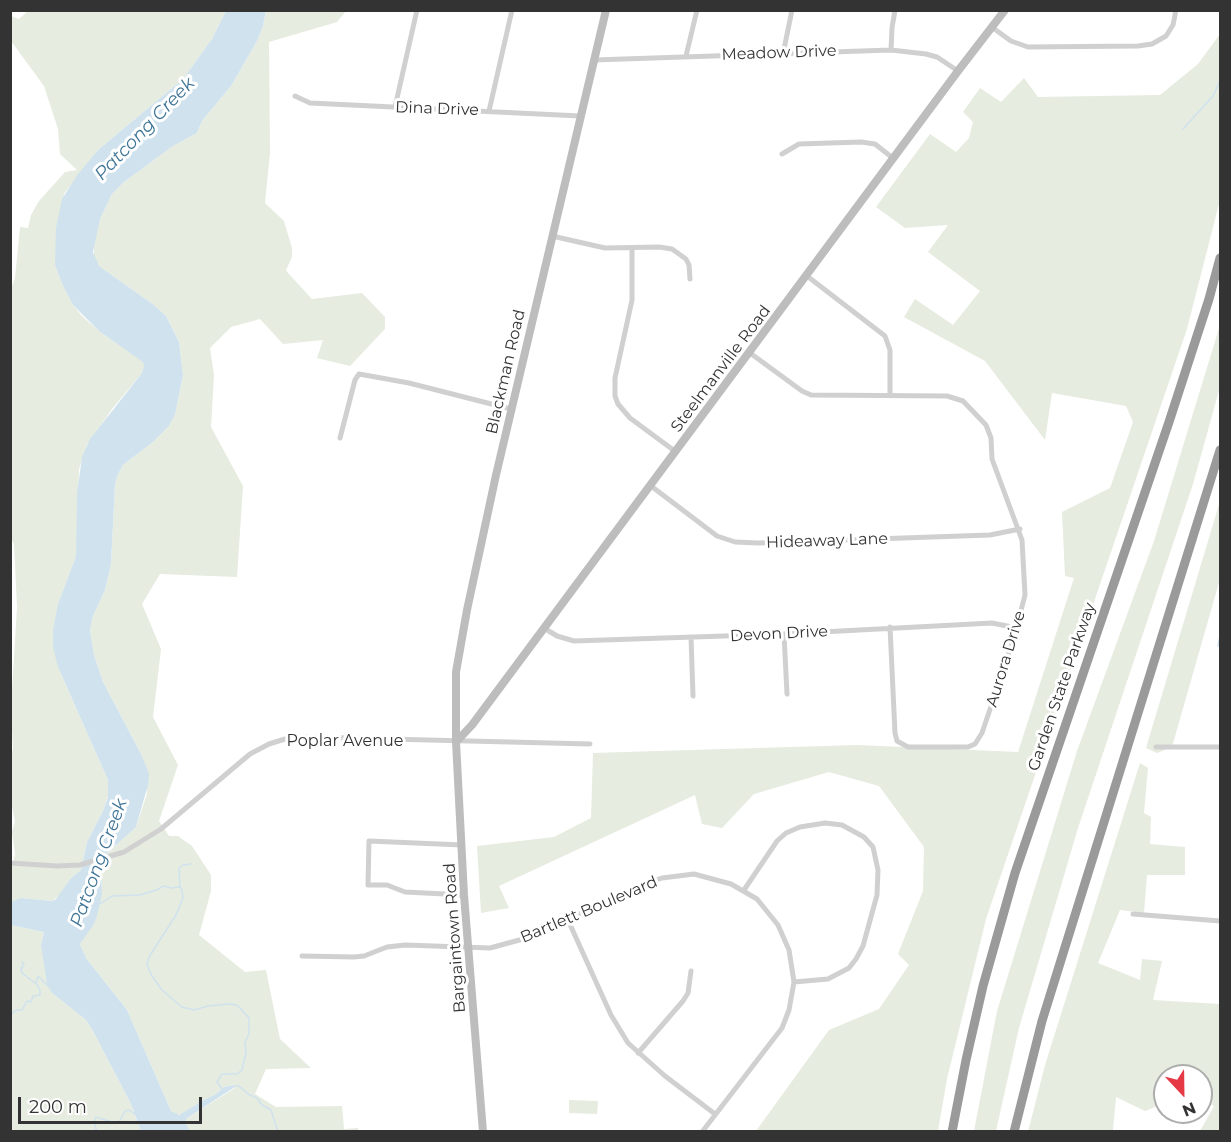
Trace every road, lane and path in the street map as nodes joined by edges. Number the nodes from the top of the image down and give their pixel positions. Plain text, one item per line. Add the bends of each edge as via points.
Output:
1 (417, 10) edge
2 (512, 10) edge
3 (606, 10) edge
4 (696, 10) edge
5 (792, 10) edge
6 (895, 10) edge
7 (1005, 10) edge
8 (1176, 10) edge
9 (993, 28) junction
10 (891, 50) junction
11 (783, 54) junction
12 (686, 56) junction
13 (594, 60) junction
14 (958, 71) junction
15 (295, 96) dead end
16 (395, 107) junction
17 (489, 111) junction
18 (580, 116) junction
19 (782, 154) dead end
20 (894, 159) junction
21 (552, 236) junction
22 (632, 248) junction
23 (1221, 258) edge
24 (807, 276) junction
25 (690, 279) dead end
26 (750, 353) junction
27 (890, 395) junction
28 (511, 409) junction
29 (340, 438) dead end
30 (1221, 450) edge
31 (676, 452) junction
32 (651, 486) junction
33 (1020, 529) junction
34 (890, 627) junction
35 (544, 628) junction
36 (1017, 628) junction
37 (784, 634) junction
38 (691, 637) junction
39 (787, 694) dead end
40 (693, 696) dead end
41 (456, 742) junction
42 (590, 744) dead end
43 (1156, 747) dead end
44 (1221, 747) edge
45 (462, 845) junction
46 (10, 863) edge
47 (744, 890) junction
48 (464, 895) junction
49 (1133, 914) dead end
50 (568, 920) junction
51 (1221, 921) edge
52 (468, 949) junction
53 (302, 956) dead end
54 (691, 971) dead end
55 (794, 982) junction
56 (638, 1053) junction
57 (715, 1114) junction
58 (483, 1131) edge
59 (702, 1131) edge
60 (952, 1131) edge
61 (1014, 1131) edge

1 - 16 street
2 - 17 street
3 - 13 main road, Blackman Road
4 - 12 street
5 - 11 street
6 - 10 street
7 - 9 main road, Steelmanville Road
8 - 9 street via 1166,36 1138,46 1028,47
9 - 14 main road, Steelmanville Road
10 - 11 street, Meadow Drive
10 - 14 street, Meadow Drive via 937,57
11 - 12 street, Meadow Drive
12 - 13 street, Meadow Drive
13 - 18 main road, Blackman Road
14 - 20 main road, Steelmanville Road
15 - 16 street, Dina Drive via 310,103
16 - 17 street, Dina Drive
17 - 18 street, Dina Drive
18 - 21 main road, Blackman Road
19 - 20 street via 799,144 861,142 875,144
20 - 24 main road, Steelmanville Road
21 - 22 street via 605,248
21 - 28 main road, Blackman Road
22 - 25 street via 663,247 679,252 688,261
22 - 31 street via 632,300 615,378 615,396 630,418
23 - 60 highway, Garden State Parkway via 1015,873 983,986
24 - 26 main road, Steelmanville Road
24 - 27 street via 885,336 890,350
26 - 27 street, Aurora Drive via 811,395
26 - 31 main road, Steelmanville Road
27 - 33 street, Aurora Drive via 947,396 963,401 986,425 992,459
28 - 29 street via 409,382 359,374
28 - 41 main road, Blackman Road via 459,650
30 - 61 highway via 1042,1021
31 - 32 main road, Steelmanville Road
32 - 33 street, Hideaway Lane via 717,536 735,542 976,536
32 - 35 main road, Steelmanville Road
33 - 36 street, Aurora Drive via 1025,595
34 - 36 street, Devon Drive via 992,623
34 - 36 street, Aurora Drive via 895,733 897,741 907,747 975,744
34 - 37 street, Devon Drive
35 - 38 street, Devon Drive via 574,641
35 - 41 main road, Steelmanville Road
37 - 38 street, Devon Drive
37 - 39 street
38 - 40 street
41 - 42 street, Poplar Avenue
41 - 45 main road, Bargaintown Road
41 - 46 street, Poplar Avenue via 289,738 250,754 161,830 124,852 68,866
43 - 44 street
45 - 48 main road, Bargaintown Road
45 - 48 street via 369,841 368,885 387,885 405,892
47 - 50 street, Bartlett Boulevard via 711,877 678,875 647,883
47 - 55 street via 757,899 778,925 789,950
47 - 55 street via 777,841 800,827 842,825 873,847 878,870 877,895 864,946 849,968 828,979
48 - 52 main road, Bargaintown Road
49 - 51 street
50 - 52 street, Bartlett Boulevard via 506,945
50 - 56 street via 620,1032
52 - 53 street, Bartlett Boulevard via 405,945 364,956
52 - 58 main road, Bargaintown Road
54 - 56 street via 683,1001
55 - 57 street via 782,1028
56 - 57 street
57 - 59 street

